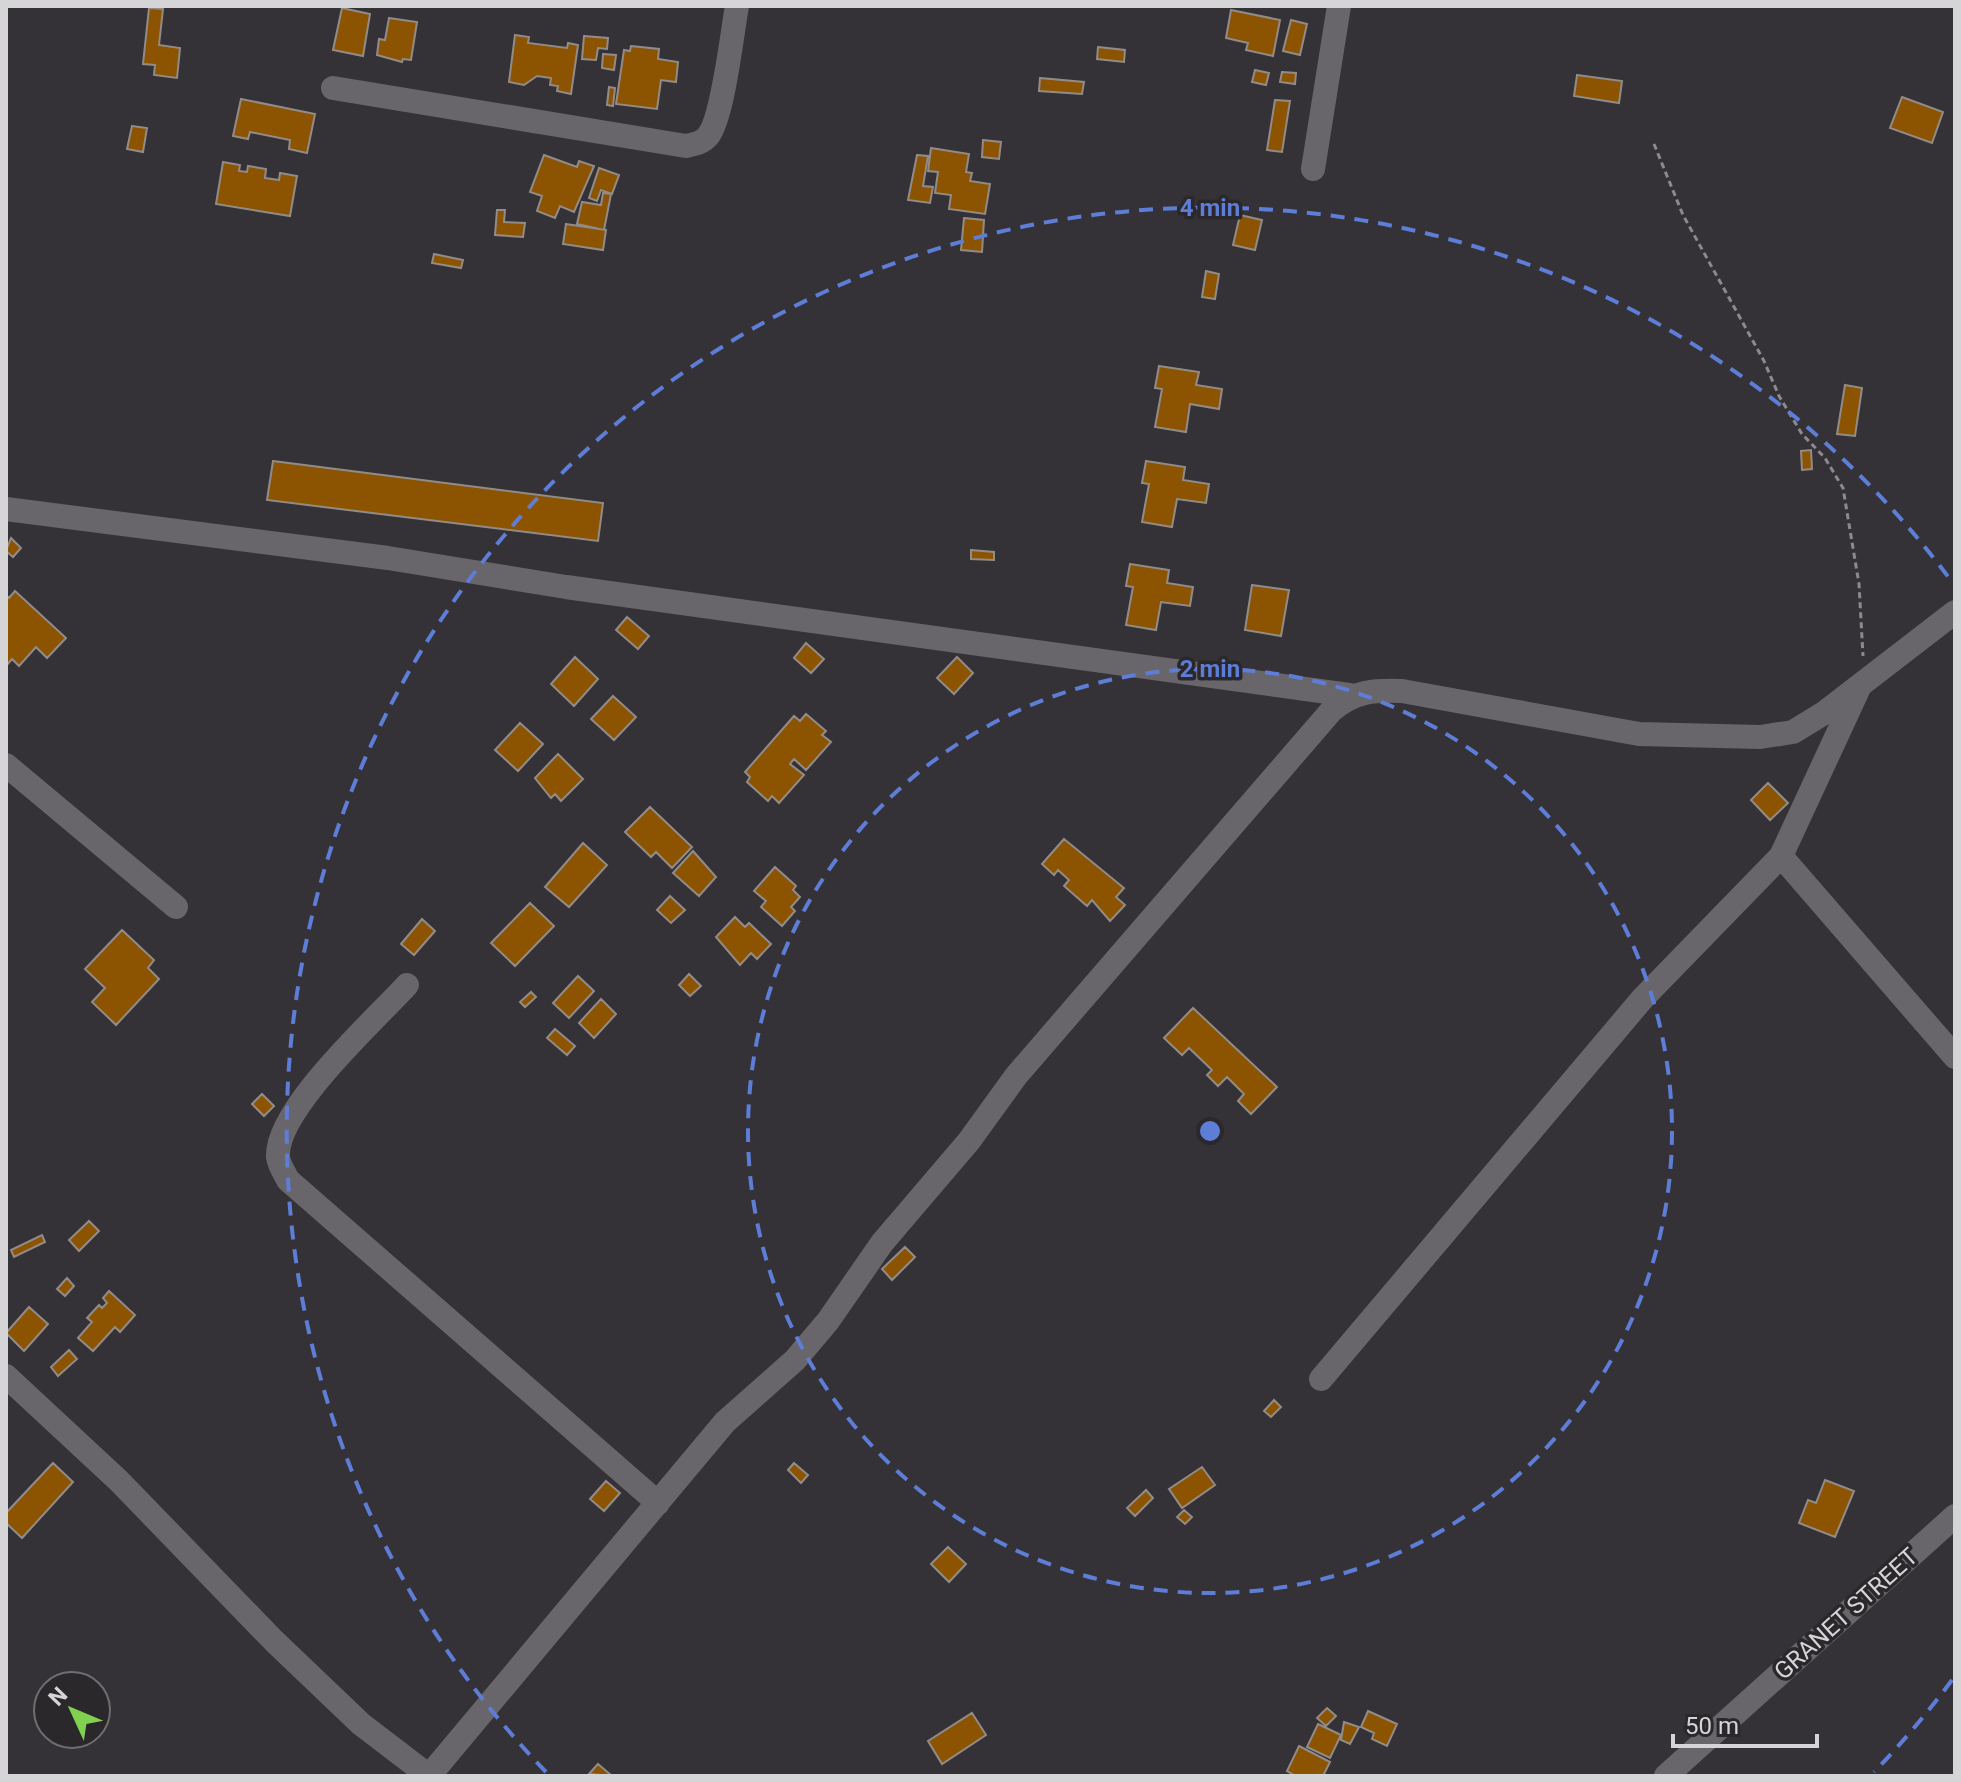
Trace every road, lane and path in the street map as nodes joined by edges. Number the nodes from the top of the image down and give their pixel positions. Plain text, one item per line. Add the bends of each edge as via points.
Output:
1 (737, 6) edge
2 (1339, 6) edge
3 (333, 88) dead end
4 (1654, 144) dead end
5 (1313, 169) dead end
6 (9, 514) edge
7 (1955, 612) edge
8 (1861, 684) junction
9 (1349, 695) junction
10 (6, 765) edge
11 (1781, 856) junction
12 (176, 907) dead end
13 (407, 985) dead end
14 (1955, 1057) edge
15 (6, 1376) edge
16 (1321, 1379) dead end
17 (658, 1503) junction
18 (1955, 1516) edge
19 (1666, 1776) edge

1 - 3 street via 716,116 709,135 698,144
2 - 5 street
4 - 8 path via 1683,215 1779,396 1843,488 1859,584
6 - 9 street via 388,558
7 - 8 street
8 - 9 street via 1793,732 1760,737 1639,734 1402,691
8 - 11 street
9 - 17 street via 1016,1076 795,1360 725,1422
10 - 12 street
11 - 14 street
11 - 16 street via 1643,998
13 - 17 street via 311,1088 282,1137 279,1164 288,1180
15 - 17 street via 119,1481 361,1724 429,1776
18 - 19 street, GRANET STREET

